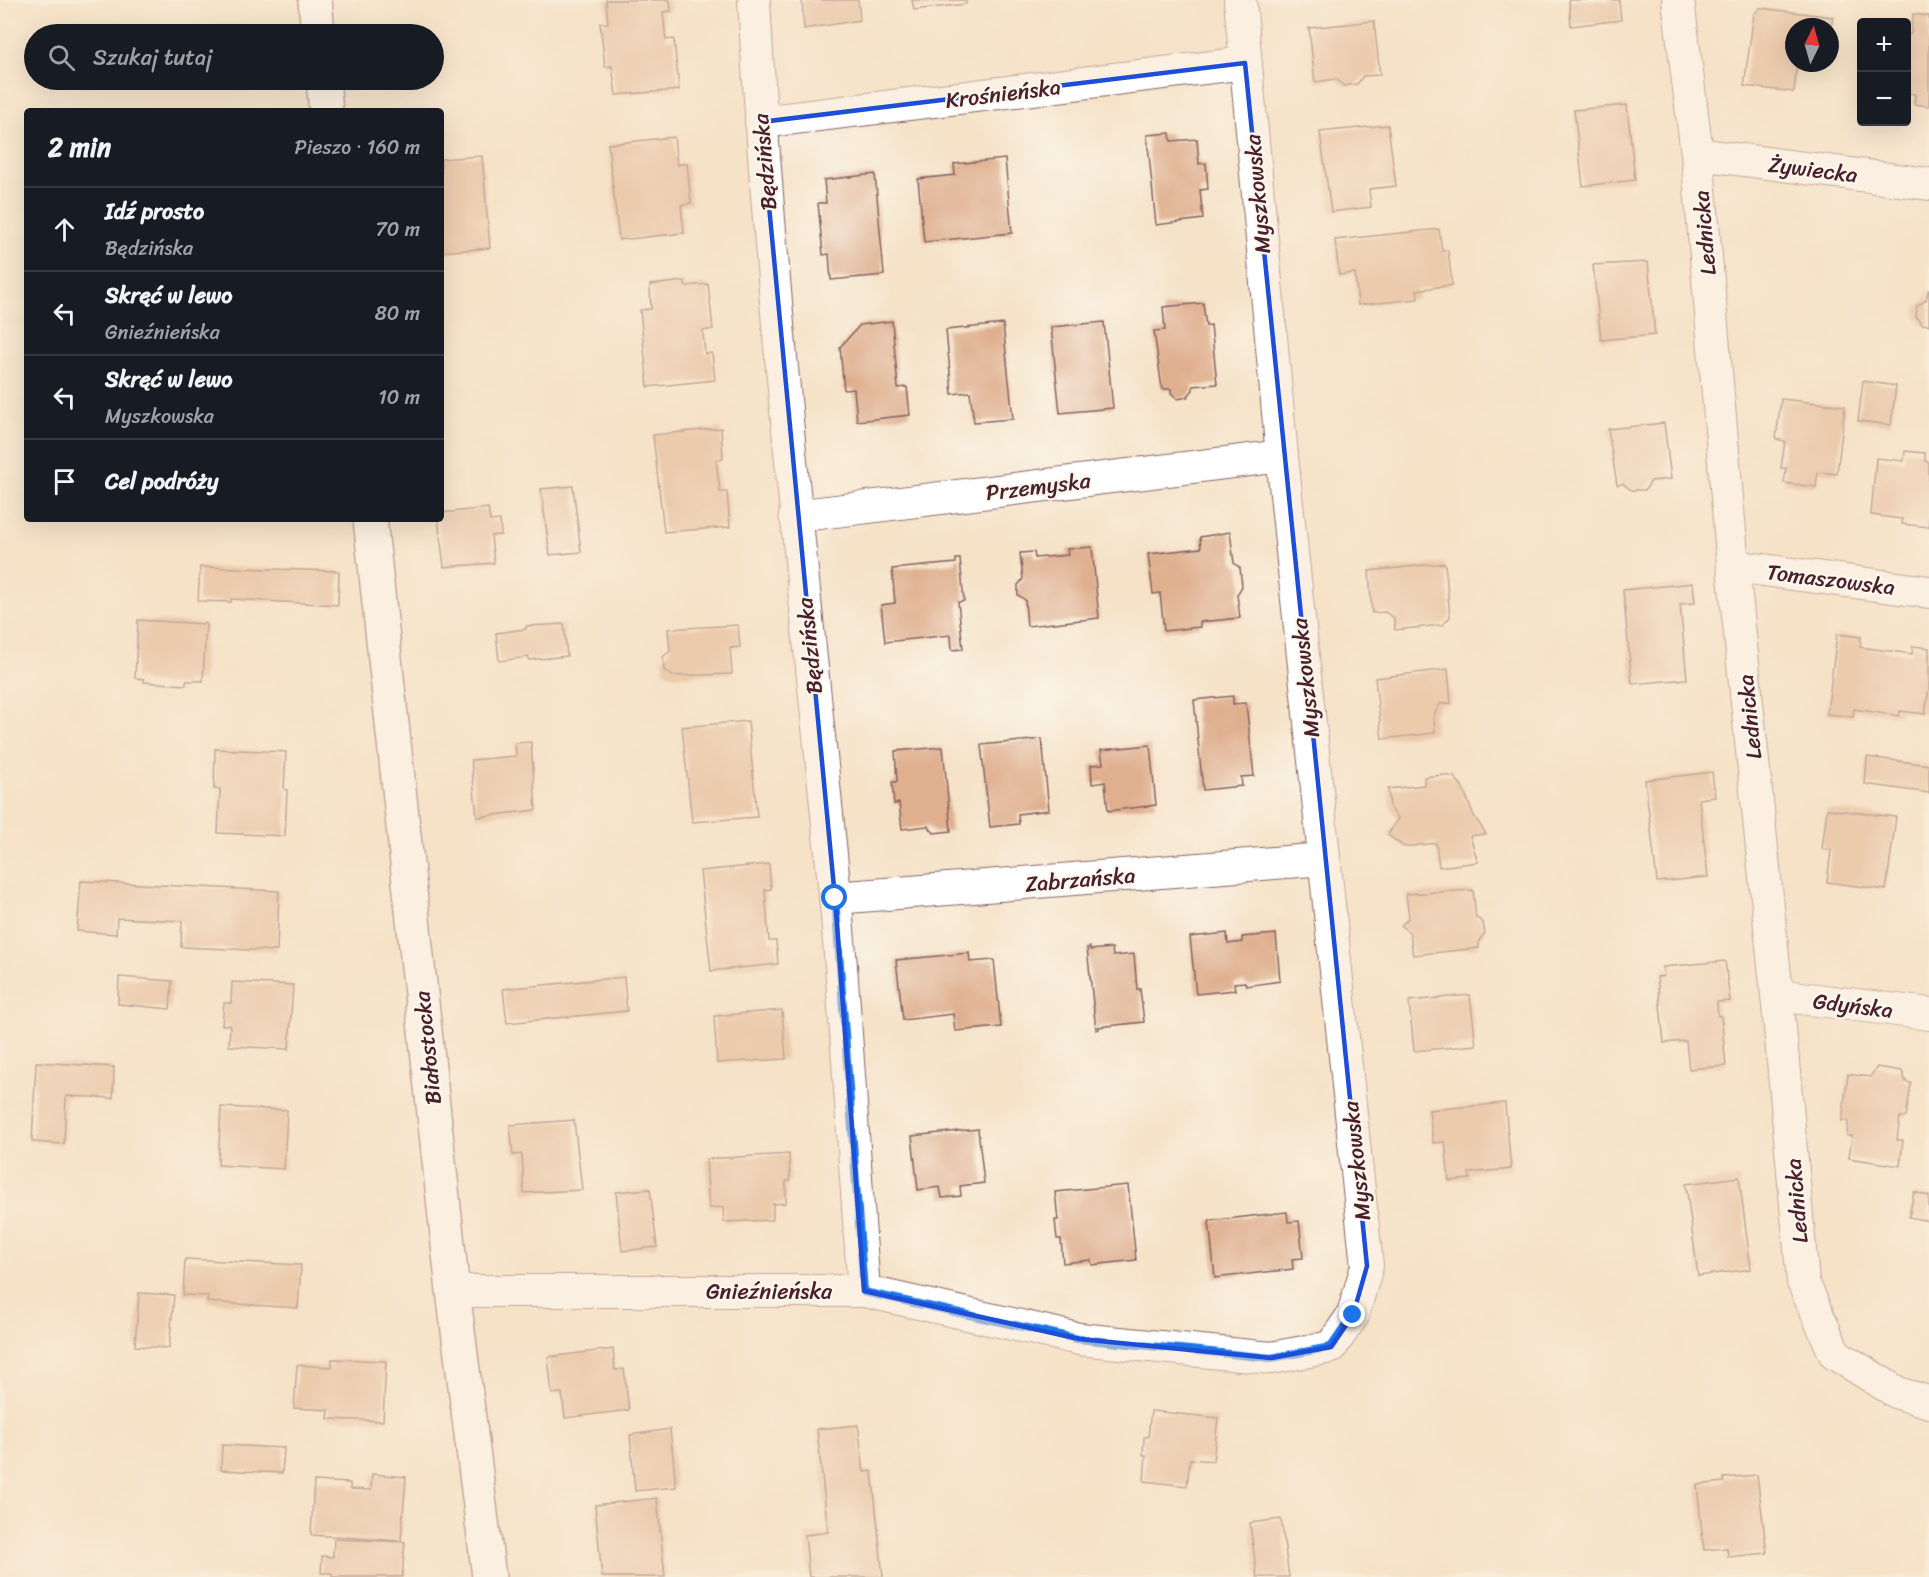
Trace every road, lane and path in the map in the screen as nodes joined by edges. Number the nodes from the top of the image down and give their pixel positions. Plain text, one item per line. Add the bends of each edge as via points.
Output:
1 (315, 0) edge
2 (754, 0) edge
3 (1240, 0) edge
4 (1678, 0) edge
5 (317, 24) edge
6 (1245, 63) junction
7 (324, 90) edge
8 (326, 108) edge
9 (761, 122) junction
10 (1697, 154) junction
11 (1929, 184) edge
12 (1282, 456) junction
13 (795, 516) junction
14 (370, 522) edge
15 (1733, 566) junction
16 (1929, 592) edge
17 (1324, 859) junction
18 (835, 898) junction
19 (1777, 995) junction
20 (1929, 1014) edge
21 (453, 1291) junction
22 (864, 1292) junction
23 (1331, 1347) joint
24 (1929, 1402) edge
25 (489, 1577) edge

1 - 5 street
2 - 9 street, Będzińska
3 - 6 street, Myszkowska
4 - 10 street, Lednicka
6 - 9 street, Krośnieńska
6 - 12 street, Myszkowska
7 - 8 street
9 - 13 street, Będzińska
10 - 11 street, Żywiecka
10 - 15 street, Lednicka
12 - 13 street, Przemyska
12 - 17 street, Myszkowska
13 - 18 street, Będzińska
14 - 21 street, Białostocka
15 - 16 street, Tomaszowska
15 - 19 street, Lednicka
17 - 18 street, Zabrzańska
17 - 23 street, Myszkowska via 1367,1266 1353,1315
18 - 22 street, Będzińska
19 - 20 street, Gdyńska
19 - 24 street, Lednicka via 1803,1282 1835,1354 1898,1394
21 - 22 street, Gnieźnieńska
21 - 25 street, Białostocka
22 - 23 street, Gnieźnieńska via 1078,1339 1271,1358

